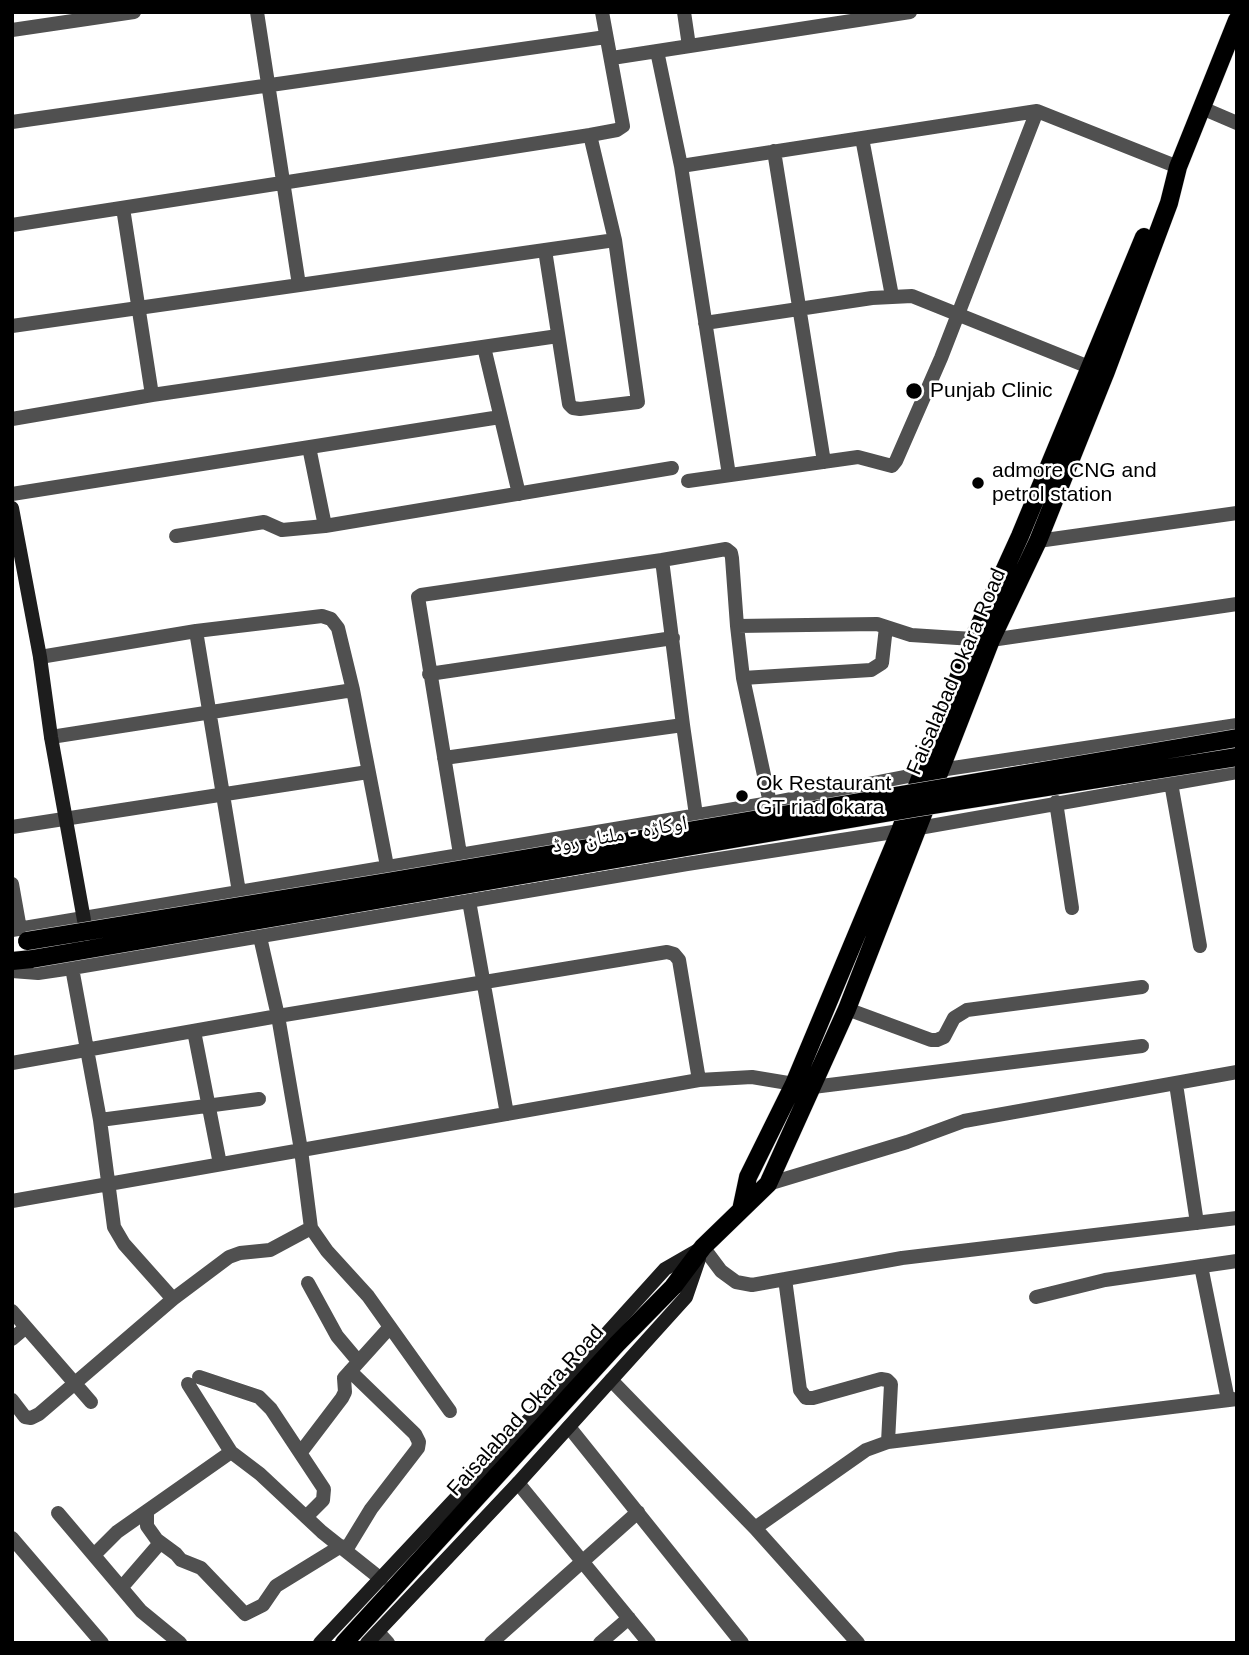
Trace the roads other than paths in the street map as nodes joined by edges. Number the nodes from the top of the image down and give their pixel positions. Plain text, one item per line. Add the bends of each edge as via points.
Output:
1 (134, 12) edge
2 (257, 12) edge
3 (603, 12) edge
4 (684, 12) edge
5 (910, 12) edge
6 (1236, 24) edge
7 (12, 30) edge
8 (606, 37) junction
9 (689, 46) junction
10 (657, 51) junction
11 (611, 58) junction
12 (269, 85) junction
13 (1202, 108) junction
14 (1037, 111) junction
15 (12, 122) edge
16 (1237, 123) edge
17 (590, 135) junction
18 (862, 138) junction
19 (774, 151) junction
20 (681, 166) junction
21 (1177, 172) junction
22 (283, 183) junction
23 (123, 208) junction
24 (12, 225) edge
25 (615, 240) junction
26 (545, 250) junction
27 (299, 285) junction
28 (892, 296) junction
29 (140, 308) junction
30 (799, 309) junction
31 (958, 314) junction
32 (705, 323) junction
33 (12, 326) edge
34 (558, 336) junction
35 (484, 347) junction
36 (1089, 367) junction
37 (152, 395) junction
38 (500, 417) junction
39 (12, 419) edge
40 (309, 447) junction
41 (824, 462) junction
42 (672, 468) dead end
43 (729, 475) junction
44 (688, 481) dead end
45 (12, 494) edge
46 (519, 494) junction
47 (12, 508) edge
48 (1237, 513) edge
49 (325, 526) junction
50 (176, 536) dead end
51 (1038, 541) junction
52 (16, 543) edge
53 (662, 559) junction
54 (1237, 604) edge
55 (737, 626) junction
56 (886, 627) junction
57 (196, 631) junction
58 (673, 638) junction
59 (982, 639) junction
60 (40, 657) junction
61 (429, 674) junction
62 (743, 678) junction
63 (354, 690) junction
64 (209, 712) junction
65 (683, 724) junction
66 (1237, 724) edge
67 (51, 737) junction
68 (1237, 738) edge
69 (1237, 757) edge
70 (444, 758) junction
71 (940, 770) junction
72 (368, 772) junction
73 (1237, 772) edge
74 (922, 773) junction
75 (1171, 783) junction
76 (223, 795) junction
77 (1056, 802) junction
78 (771, 803) junction
79 (696, 815) junction
80 (66, 820) junction
81 (12, 827) edge
82 (919, 828) junction
83 (900, 831) junction
84 (460, 854) junction
85 (387, 866) junction
86 (12, 884) edge
87 (239, 892) junction
88 (469, 901) junction
89 (1072, 908) dead end
90 (83, 920) junction
91 (260, 937) junction
92 (21, 940) edge
93 (1200, 946) dead end
94 (12, 961) edge
95 (72, 968) junction
96 (12, 971) edge
97 (484, 982) junction
98 (1142, 987) dead end
99 (847, 1009) junction
100 (278, 1016) junction
101 (194, 1031) junction
102 (1142, 1046) dead end
103 (86, 1050) junction
104 (12, 1063) edge
105 (1237, 1072) edge
106 (699, 1080) junction
107 (794, 1084) junction
108 (1176, 1084) junction
109 (813, 1087) junction
110 (259, 1099) dead end
111 (209, 1105) junction
112 (507, 1114) junction
113 (100, 1120) junction
114 (301, 1150) junction
115 (220, 1164) junction
116 (108, 1184) junction
117 (768, 1184) junction
118 (12, 1201) edge
119 (741, 1210) junction
120 (1237, 1218) edge
121 (1197, 1223) junction
122 (311, 1228) junction
123 (702, 1247) junction
124 (1237, 1261) edge
125 (1201, 1265) junction
126 (785, 1279) junction
127 (308, 1283) dead end
128 (1036, 1297) dead end
129 (173, 1300) junction
130 (12, 1311) edge
131 (390, 1327) junction
132 (25, 1328) junction
133 (12, 1339) edge
134 (354, 1366) junction
135 (611, 1380) junction
136 (74, 1384) junction
137 (12, 1400) edge
138 (1233, 1400) edge
139 (90, 1402) dead end
140 (450, 1411) dead end
141 (569, 1427) junction
142 (888, 1442) junction
143 (232, 1452) junction
144 (301, 1452) junction
145 (518, 1483) junction
146 (147, 1511) junction
147 (638, 1512) junction
148 (58, 1513) dead end
149 (306, 1517) junction
150 (755, 1528) junction
151 (12, 1538) edge
152 (160, 1543) junction
153 (343, 1548) junction
154 (94, 1555) junction
155 (581, 1560) junction
156 (381, 1579) junction
157 (122, 1587) junction
158 (629, 1618) junction
159 (372, 1637) edge
160 (850, 1640) edge
161 (102, 1643) edge
162 (180, 1643) edge
163 (320, 1643) edge
164 (344, 1643) edge
165 (388, 1643) edge
166 (491, 1643) edge
167 (600, 1643) edge
168 (649, 1643) edge
169 (742, 1643) edge

1 - 7 street
2 - 12 street
3 - 8 street
4 - 9 street
5 - 9 street
6 - 13 main road, Faisalabad Okara Road
8 - 11 street
8 - 12 street
9 - 10 street
10 - 11 street
10 - 20 street
11 - 17 street via 622,127
12 - 15 street
12 - 22 street
13 - 16 street
13 - 21 main road, Faisalabad Okara Road
14 - 18 street
14 - 21 street
14 - 31 street
17 - 22 street
17 - 25 street
18 - 19 street
18 - 28 street
19 - 20 street
19 - 30 street
20 - 32 street
21 - 36 main road, Faisalabad Okara Road via 1160,200
21 - 51 main road, Faisalabad Okara Road via 1105,374
22 - 23 street
22 - 27 street
23 - 24 street
23 - 29 street
25 - 26 street
25 - 34 street via 638,402 573,408
26 - 27 street
26 - 34 street
27 - 29 street
28 - 30 street
28 - 31 street via 912,296
29 - 33 street
29 - 37 street
30 - 32 street
30 - 41 street
31 - 36 street
31 - 41 street via 892,466 858,457
32 - 43 street
34 - 35 street
35 - 37 street
35 - 38 street
36 - 59 main road, Faisalabad Okara Road
37 - 39 street
38 - 40 street
38 - 46 street
40 - 45 street
40 - 49 street
41 - 43 street
42 - 46 street
43 - 44 street
46 - 49 street
47 - 52 main road
48 - 51 street
49 - 50 street via 282,530 264,523
51 - 59 main road, Faisalabad Okara Road
52 - 60 main road
53 - 55 street via 731,553
53 - 58 street
53 - 61 street via 421,595 417,602
54 - 59 street
55 - 56 street
55 - 62 street
56 - 59 street via 911,635
56 - 62 street via 882,663 871,670
57 - 60 street
57 - 63 street via 322,616 331,619 338,628
57 - 64 street
58 - 61 street
58 - 65 street
59 - 71 main road, Faisalabad Okara Road
59 - 74 main road, Faisalabad Okara Road
60 - 67 main road
61 - 70 street
62 - 78 street
63 - 64 street
63 - 72 street
64 - 67 street
64 - 76 street
65 - 70 street
65 - 79 street
66 - 71 street
67 - 80 main road
68 - 92 main road, اوکاڑہ - ملتان روڈ, bridge
69 - 92 main road, اوکاڑہ - ملتان روڈ, bridge
70 - 84 street
71 - 74 street
71 - 82 main road, Faisalabad Okara Road
72 - 76 street
72 - 85 street
73 - 75 street
74 - 78 street
74 - 83 main road, Faisalabad Okara Road
75 - 77 street
75 - 93 street
76 - 80 street
76 - 87 street
77 - 82 street
77 - 89 street
78 - 79 street
79 - 84 street
80 - 81 street
80 - 90 main road
82 - 83 street
82 - 99 main road, Faisalabad Okara Road
83 - 88 street
83 - 107 main road, Faisalabad Okara Road
84 - 85 street
85 - 87 street
86 - 92 street
87 - 90 street
88 - 91 street
88 - 97 street
90 - 92 street
91 - 95 street
91 - 100 street
92 - 94 main road, اوکاڑہ - ملتان روڈ
95 - 96 street
95 - 103 street
97 - 100 street
97 - 106 street via 674,954 679,960
97 - 112 street
98 - 99 street via 968,1010 954,1018 944,1037 937,1040
99 - 109 main road, Faisalabad Okara Road
100 - 101 street
100 - 114 street
101 - 103 street
101 - 111 street
102 - 109 street
103 - 104 street
103 - 113 street
105 - 108 street
106 - 107 street via 752,1077
106 - 112 street
107 - 119 main road, Faisalabad Okara Road via 748,1177
108 - 117 street via 964,1121
108 - 121 street
109 - 117 main road, Faisalabad Okara Road
110 - 111 street
111 - 113 street
111 - 115 street
112 - 114 street
113 - 116 street
114 - 115 street
114 - 122 street
115 - 116 street
116 - 118 street
116 - 129 street via 114,1227
117 - 119 main road, Faisalabad Okara Road
119 - 123 main road, Faisalabad Okara Road
120 - 121 street
121 - 126 street via 902,1258
122 - 129 street via 270,1250 229,1257
122 - 131 street
123 - 126 street via 736,1282 752,1285
123 - 135 main road via 686,1297
123 - 156 main road via 665,1269
123 - 164 main road, Faisalabad Okara Road via 673,1287
124 - 125 street
125 - 128 street via 1105,1280
125 - 138 street
126 - 142 street via 800,1390 806,1398 813,1398 887,1380 891,1384
127 - 134 street
129 - 136 street
130 - 132 street
131 - 134 street
131 - 140 street
132 - 133 street
132 - 136 street
134 - 144 street via 344,1378 342,1398
134 - 153 street via 419,1442
135 - 141 main road
135 - 150 street
136 - 137 street via 31,1418
136 - 139 street
138 - 142 street
141 - 145 main road
141 - 147 street
142 - 150 street via 866,1450
143 - 144 street via 194,1380 259,1397
143 - 146 street
143 - 149 street
144 - 149 street via 325,1496
145 - 155 street
145 - 159 main road
146 - 152 street via 147,1526
146 - 154 street
147 - 155 street
147 - 169 street
148 - 154 street
149 - 153 street
150 - 160 street
151 - 161 street
152 - 153 street via 181,1560 201,1568 245,1614 263,1605 276,1586
152 - 157 street
153 - 156 street
154 - 157 street
155 - 158 street
155 - 166 street
156 - 163 main road
157 - 162 street via 141,1611
158 - 167 street
158 - 168 street
159 - 165 street

